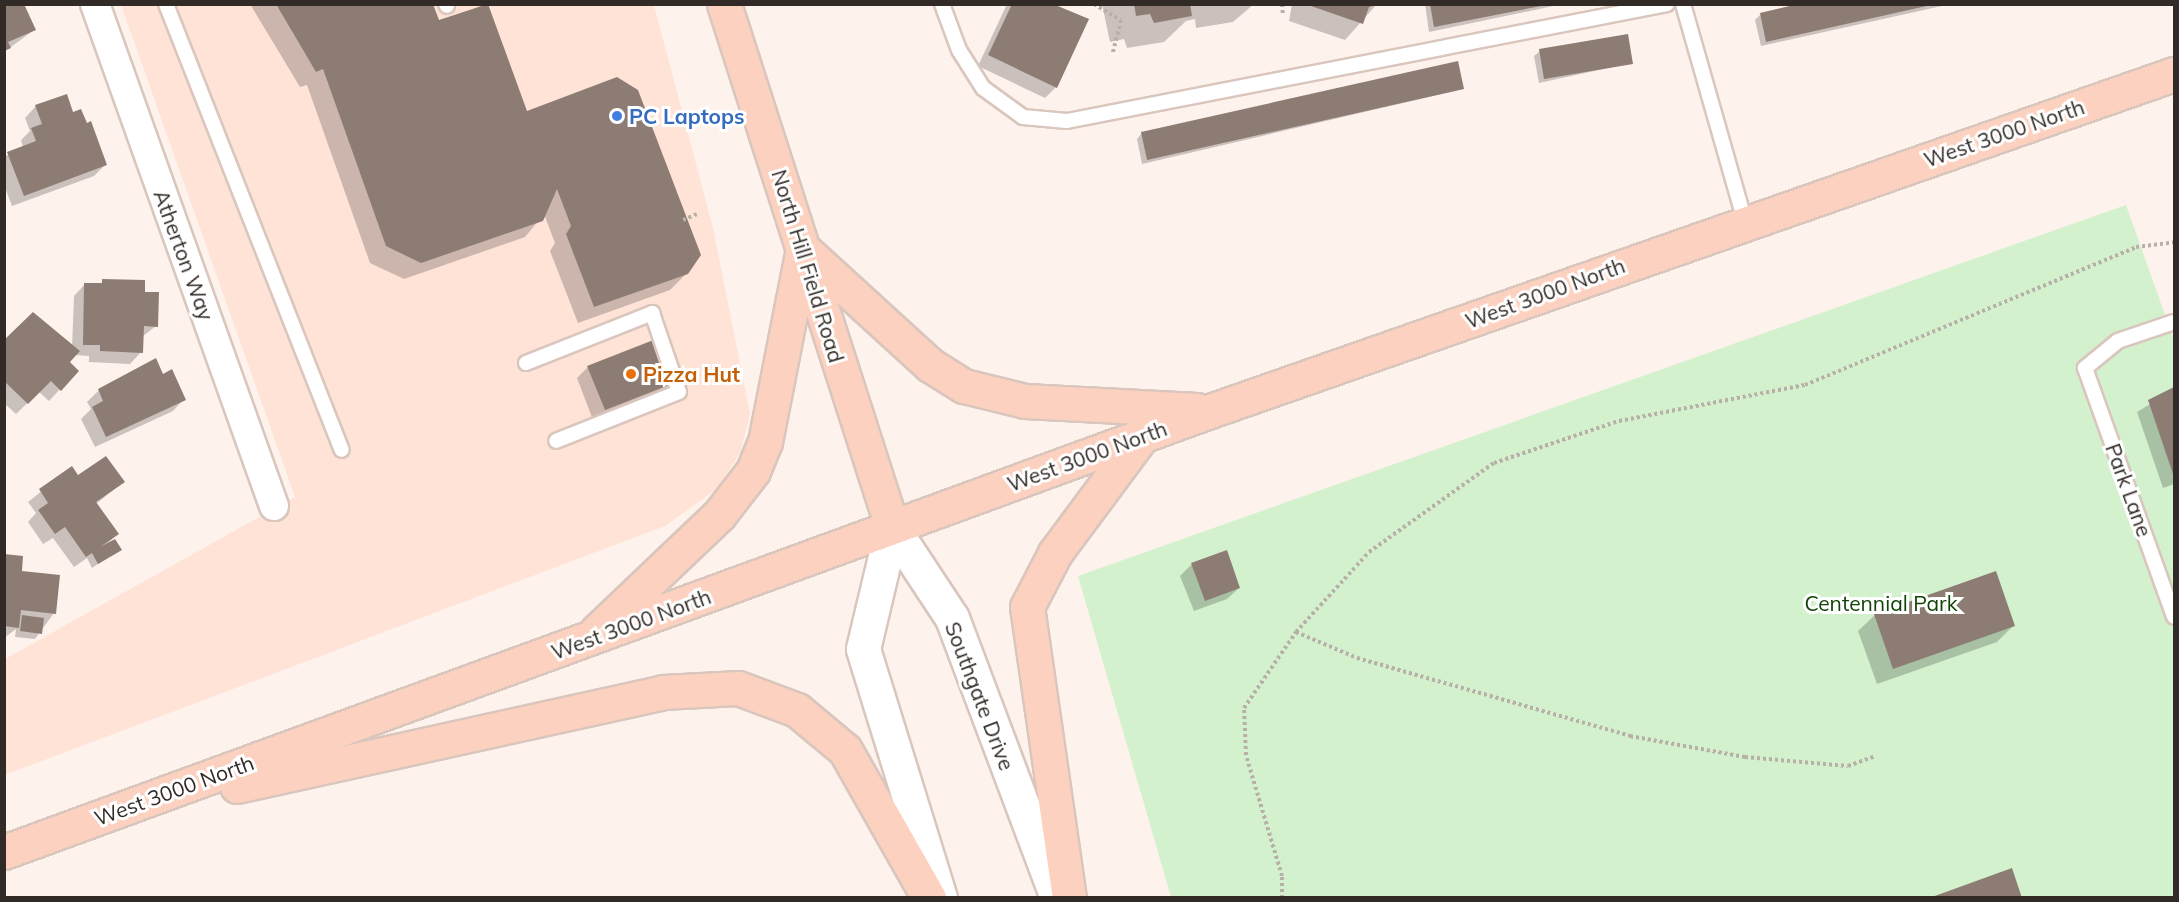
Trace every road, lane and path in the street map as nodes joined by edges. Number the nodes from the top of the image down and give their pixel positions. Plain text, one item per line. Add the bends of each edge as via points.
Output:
1 (94, 4) edge
2 (166, 4) edge
3 (724, 4) edge
4 (942, 4) edge
5 (1094, 4) edge
6 (1282, 4) edge
7 (1667, 4) edge
8 (1683, 4) edge
9 (1283, 16) dead end
10 (1113, 53) dead end
11 (2175, 74) edge
12 (697, 214) dead end
13 (683, 219) dead end
14 (1745, 222) junction
15 (2175, 242) edge
16 (803, 249) junction
17 (2175, 322) edge
18 (526, 363) dead end
19 (1210, 411) junction
20 (1141, 437) junction
21 (556, 441) dead end
22 (342, 450) dead end
23 (274, 506) dead end
24 (892, 527) junction
25 (2175, 617) edge
26 (1296, 632) junction
27 (585, 642) junction
28 (1873, 757) dead end
29 (104, 815) junction
30 (4, 852) edge
31 (929, 897) edge
32 (940, 897) edge
33 (1057, 897) edge
34 (1069, 897) edge
35 (1282, 897) edge

1 - 23 street, Atherton Way
2 - 22 lane
3 - 16 main road, North Hill Field Road
4 - 7 lane via 958,50 983,88 1023,117 1067,121
5 - 10 path via 1121,20
6 - 9 path
8 - 14 lane
11 - 14 main road, West 3000 North
12 - 13 path
14 - 19 main road, West 3000 North
15 - 26 path via 2136,247 1804,385 1619,421 1494,463 1369,552
16 - 19 main road via 930,365 964,386 1025,400
16 - 24 main road, North Hill Field Road
16 - 27 main road via 765,442 753,471 719,515
17 - 25 lane, Park Lane via 2118,341 2087,362
18 - 21 lane via 652,313 679,392
19 - 20 main road, West 3000 North
20 - 24 main road, West 3000 North
20 - 34 main road via 1055,553 1027,607
24 - 27 main road, West 3000 North
24 - 32 main road via 863,648
24 - 33 main road, Southgate Drive via 952,618
26 - 28 path via 1357,658 1630,736 1757,758 1848,766
26 - 35 path via 1244,708 1246,755 1282,876
27 - 29 main road, West 3000 North
29 - 30 main road, West 3000 North
29 - 31 main road via 663,692 738,688 797,710 845,750

